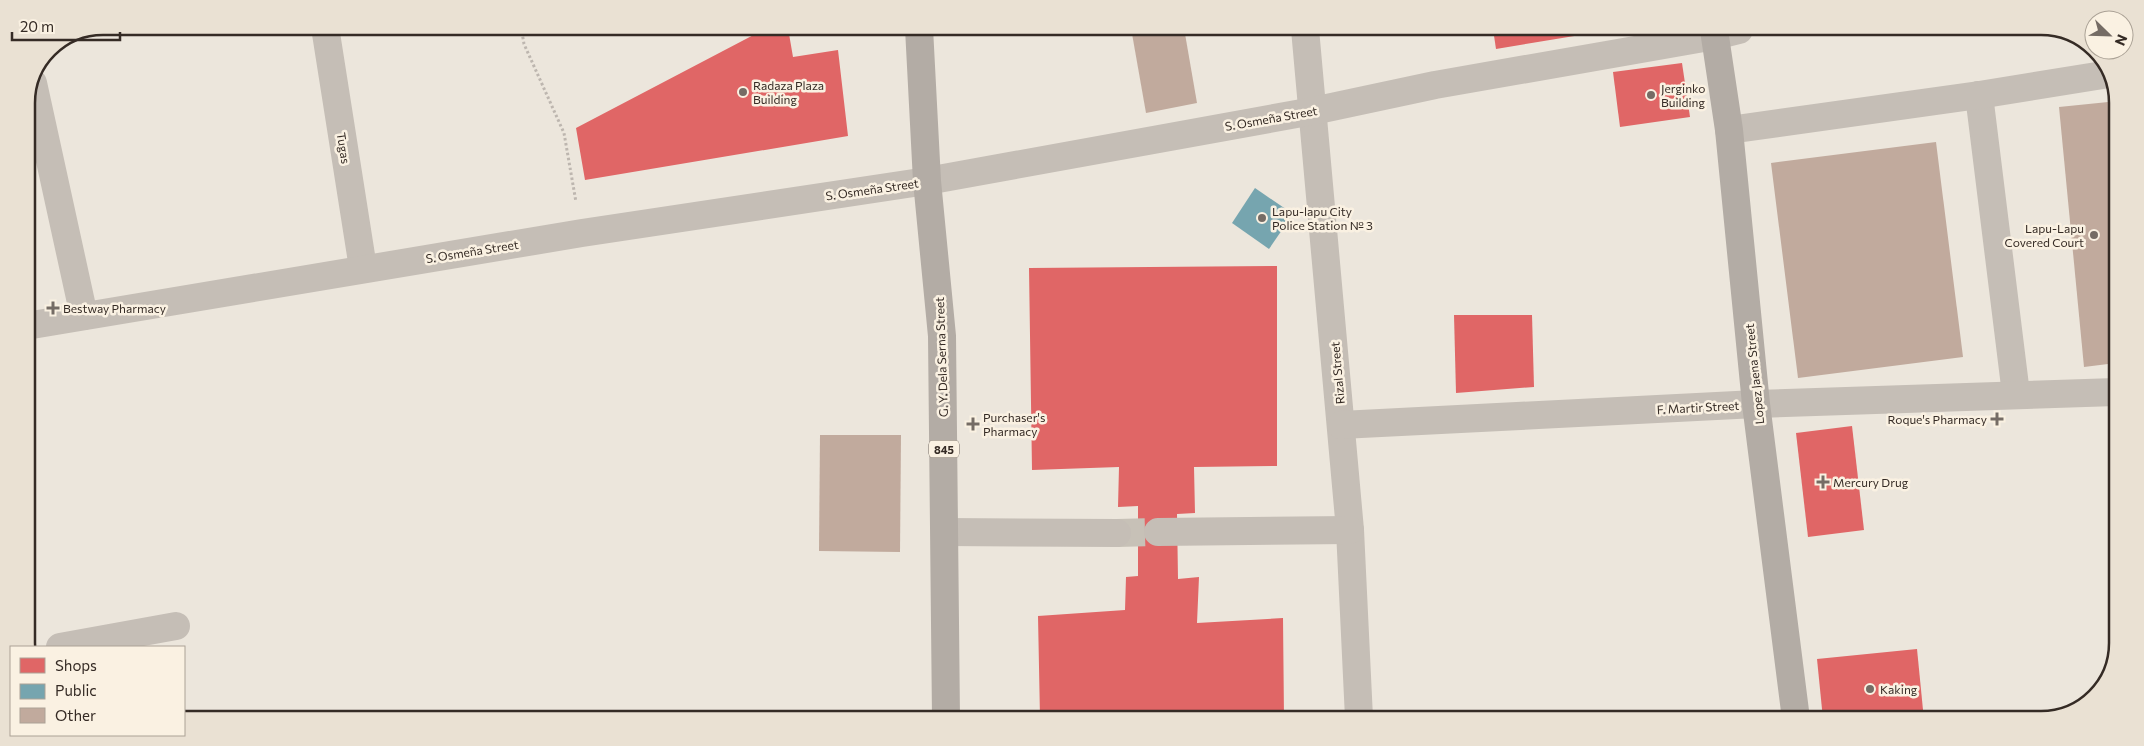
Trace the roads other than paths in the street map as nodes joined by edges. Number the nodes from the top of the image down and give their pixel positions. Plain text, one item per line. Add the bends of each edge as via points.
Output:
1 (326, 35) edge
2 (919, 35) edge
3 (1306, 35) edge
4 (1707, 35) edge
5 (1723, 35) edge
6 (2103, 75) edge
7 (36, 95) edge
8 (1979, 95) junction
9 (1313, 111) junction
10 (1729, 130) junction
11 (927, 181) junction
12 (363, 268) junction
13 (84, 316) junction
14 (35, 324) edge
15 (2109, 392) edge
16 (2016, 394) junction
17 (1756, 404) junction
18 (1341, 425) junction
19 (1350, 530) junction
20 (945, 532) junction
21 (1158, 532) tunnel mouth
22 (1117, 533) tunnel mouth
23 (176, 626) dead end
24 (66, 646) edge
25 (946, 711) edge
26 (1359, 711) edge
27 (1795, 711) edge

1 - 12 street, Tugas
2 - 11 main road, G. Y. Dela Serna Street / 845
3 - 9 street, Rizal Street
4 - 9 street, S. Osmeña Street
5 - 10 main road, Lopez Jaena Street
6 - 8 street
7 - 13 street
8 - 10 street
8 - 16 street
9 - 11 street, S. Osmeña Street
9 - 18 street, Rizal Street
10 - 17 main road, Lopez Jaena Street
11 - 12 street, S. Osmeña Street
11 - 20 main road, G. Y. Dela Serna Street / 845 via 942,336
12 - 13 street, S. Osmeña Street
13 - 14 street, S. Osmeña Street
15 - 16 street, F. Martir Street
16 - 17 street, F. Martir Street
17 - 18 street, F. Martir Street
17 - 27 main road, Lopez Jaena Street
18 - 19 street, Rizal Street
19 - 21 street
19 - 26 street, Rizal Street
20 - 22 street
20 - 25 main road, G. Y. Dela Serna Street / 845
23 - 24 street

